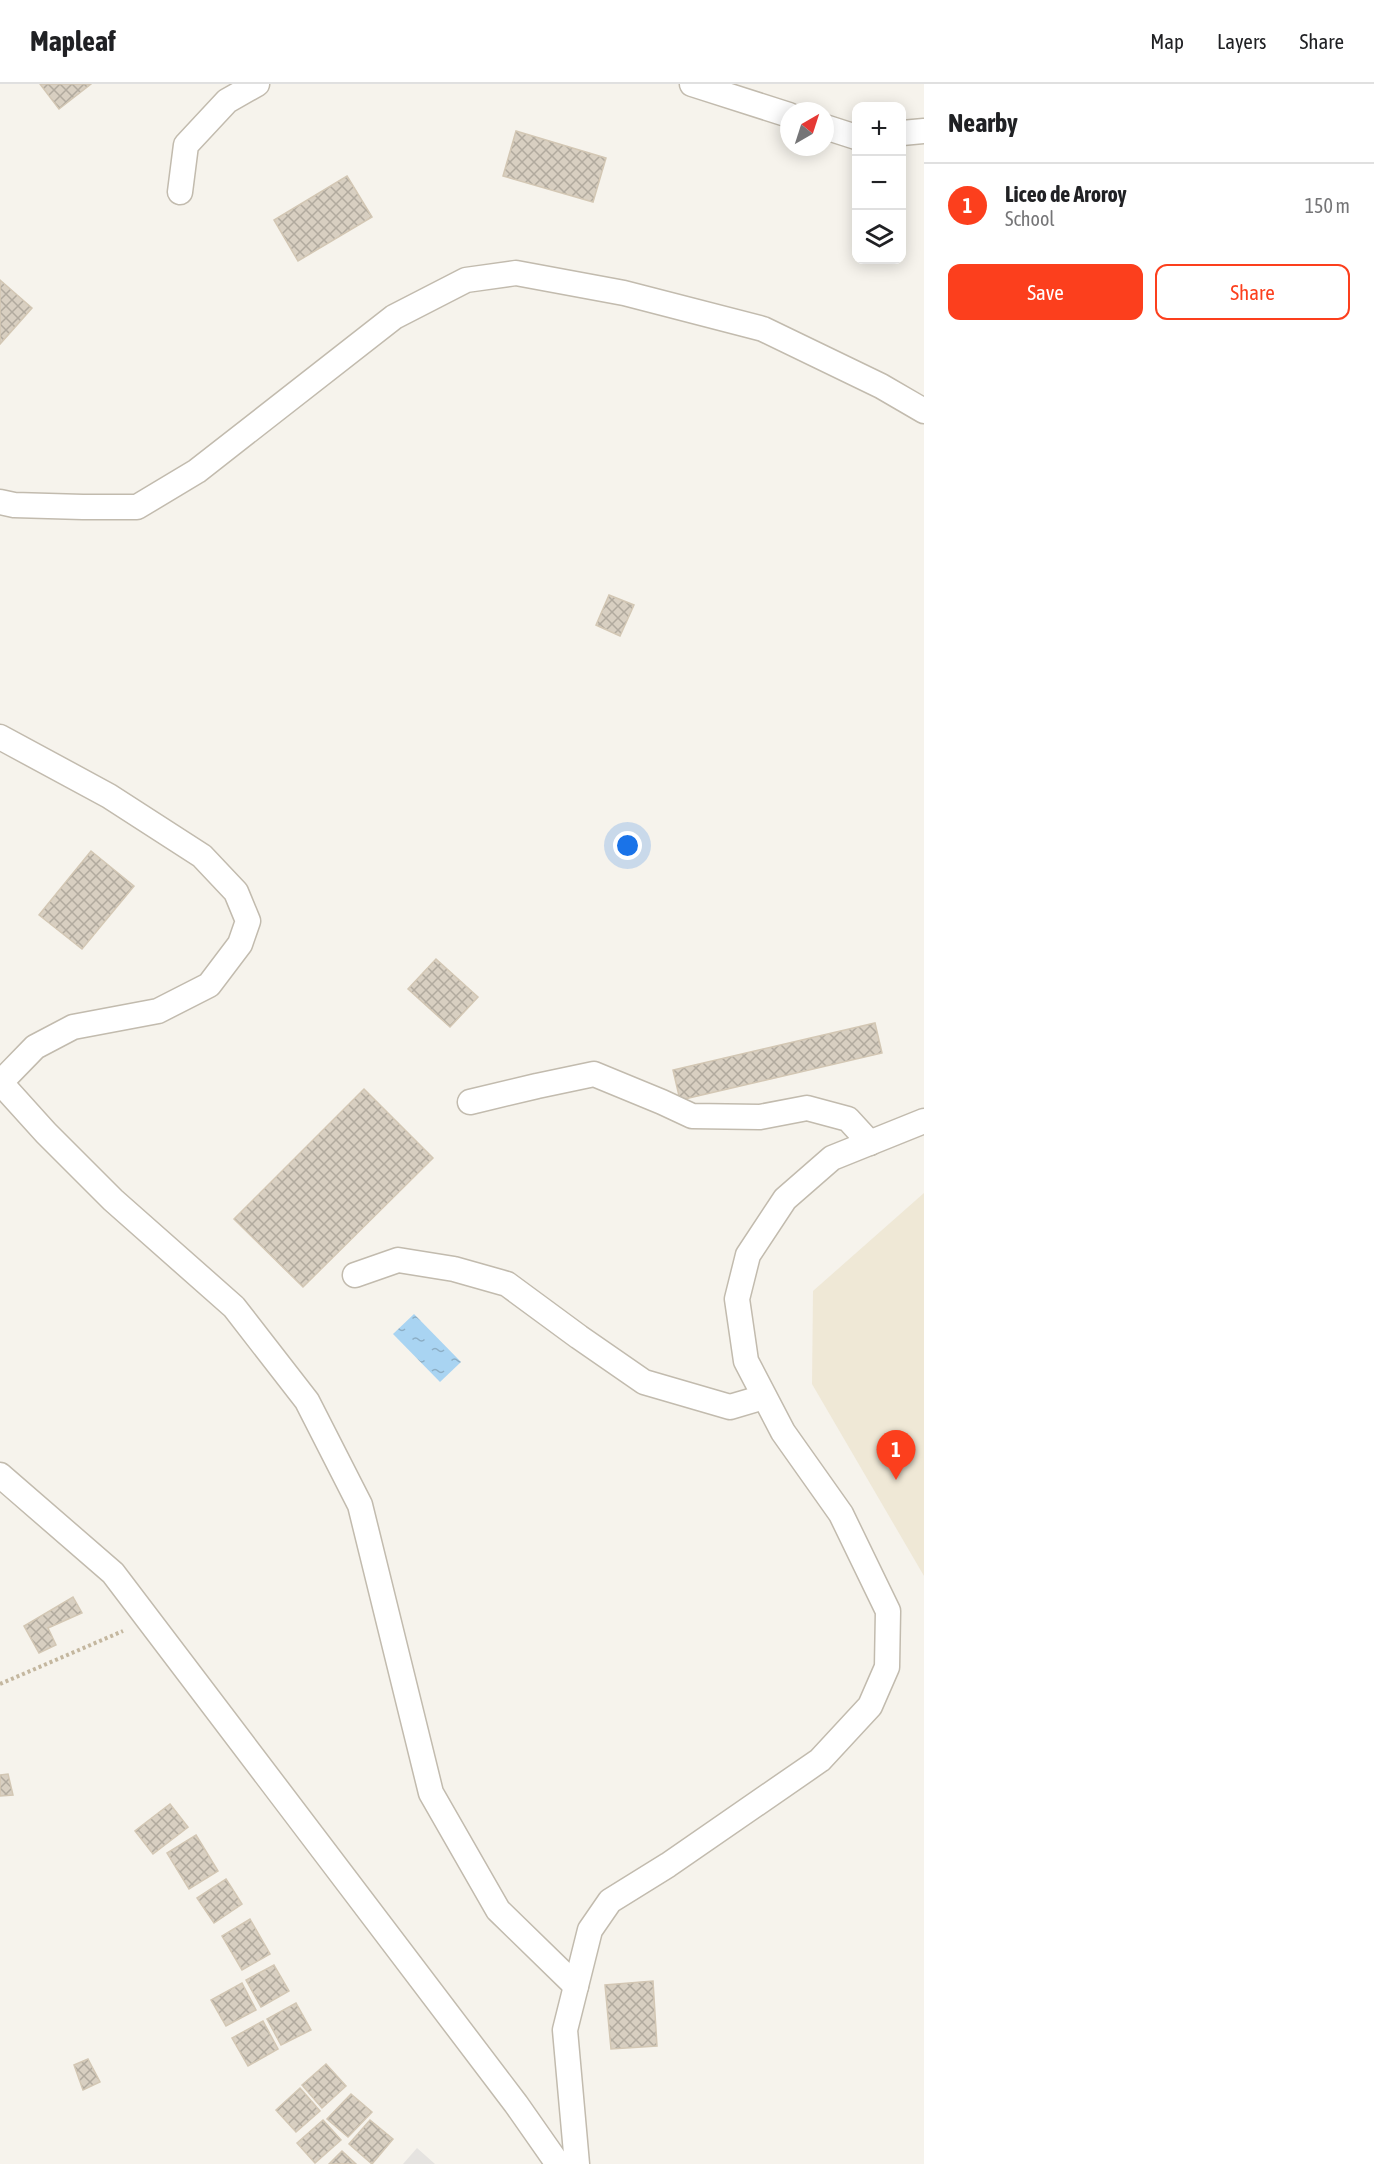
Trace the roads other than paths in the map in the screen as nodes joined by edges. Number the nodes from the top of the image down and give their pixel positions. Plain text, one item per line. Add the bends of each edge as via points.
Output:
1 (257, 84) edge
2 (692, 84) edge
3 (780, 113) edge
4 (834, 130) edge
5 (924, 131) edge
6 (906, 133) edge
7 (852, 136) edge
8 (180, 192) dead end
9 (924, 411) edge
10 (0, 502) edge
11 (0, 737) edge
12 (0, 1083) edge
13 (470, 1102) dead end
14 (924, 1120) edge
15 (870, 1143) junction
16 (355, 1275) dead end
17 (764, 1396) junction
18 (0, 1475) edge
19 (576, 1986) junction
20 (558, 2164) edge
21 (577, 2164) edge

1 - 8 street via 227,101 186,145
2 - 3 street
4 - 7 street
5 - 6 street
9 - 10 street via 763,329 624,293 516,273 466,280 394,317 197,471 137,507
11 - 12 street via 109,796 202,856 236,892 248,921 240,944 209,985 158,1011 73,1027 35,1047
12 - 19 street via 113,1200 234,1307 307,1401 360,1505 431,1793 498,1910
13 - 15 street via 594,1074 692,1116 760,1117 807,1108 848,1119
14 - 15 street
15 - 17 street via 832,1158 784,1199 748,1255 737,1299 746,1361
16 - 17 street via 398,1260 454,1269 507,1284 644,1382 730,1407
17 - 19 street via 783,1432 841,1514 888,1611 887,1667 870,1706 820,1760 610,1901 590,1930
18 - 20 street via 113,1573
19 - 21 street via 565,2030

